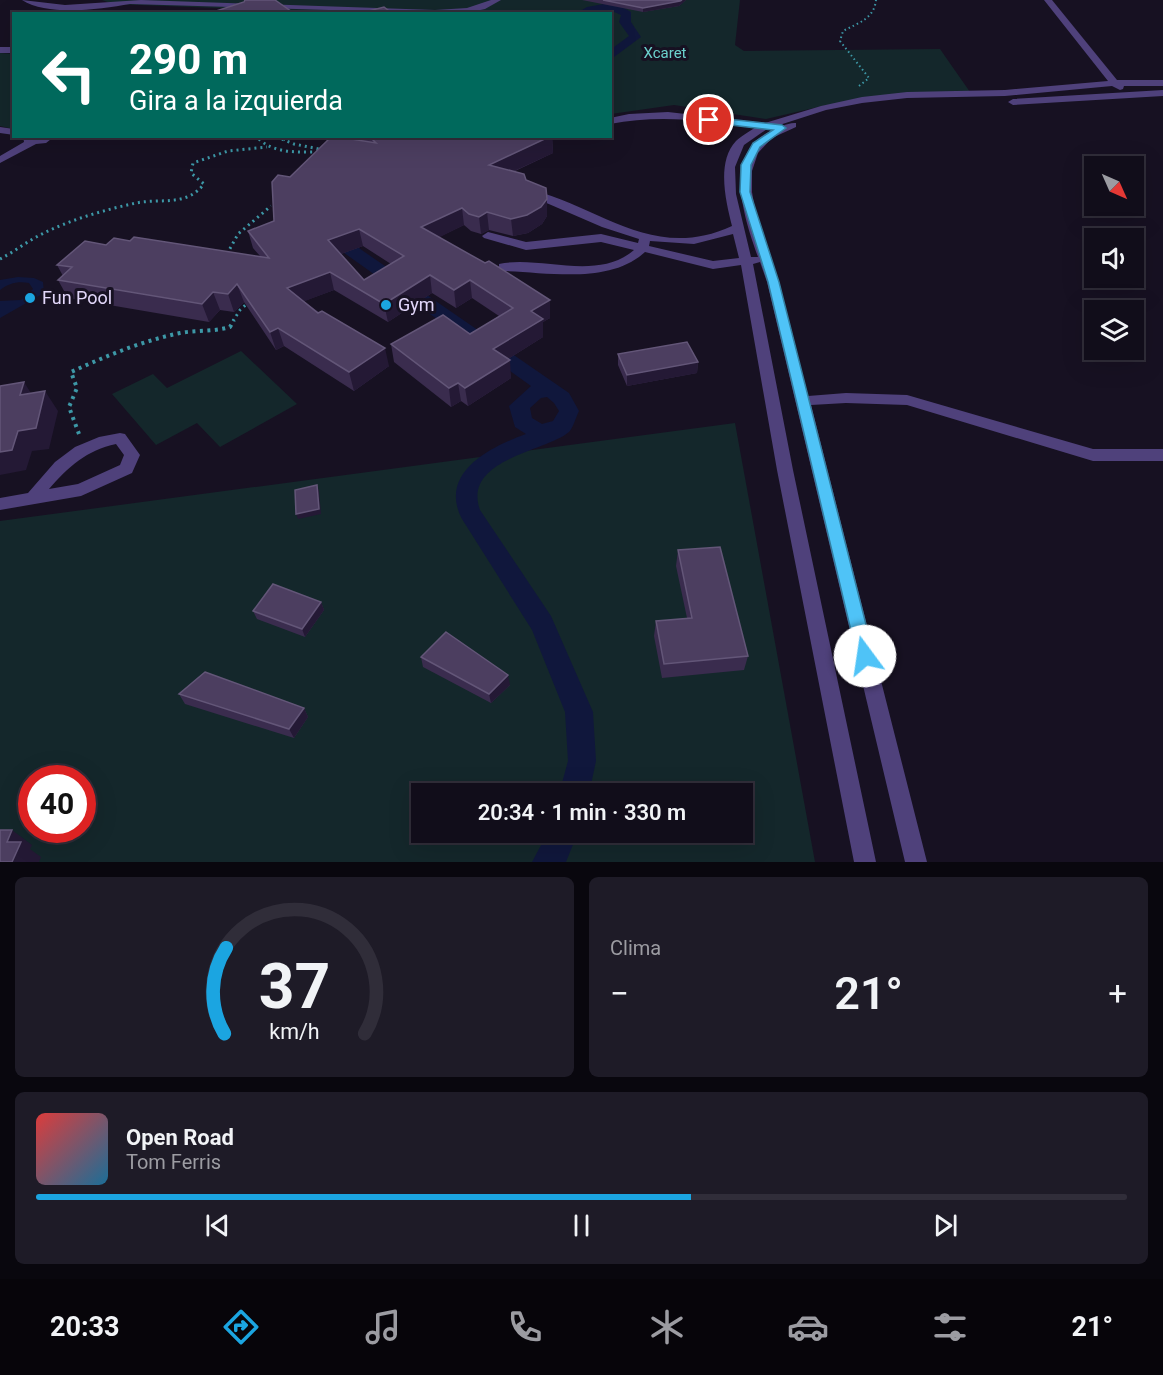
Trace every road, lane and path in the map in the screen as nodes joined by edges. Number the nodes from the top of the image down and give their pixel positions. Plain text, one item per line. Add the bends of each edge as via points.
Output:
1 (26, 0) edge
2 (497, 0) edge
3 (876, 0) edge
4 (1048, 0) edge
5 (129, 1) edge
6 (1163, 82) edge
7 (1114, 83) junction
8 (853, 87) dead end
9 (1163, 93) edge
10 (1133, 94) junction
11 (612, 120) edge
12 (764, 126) junction
13 (782, 128) junction
14 (47, 138) edge
15 (258, 138) edge
16 (280, 138) edge
17 (350, 138) edge
18 (30, 139) edge
19 (337, 142) edge
20 (327, 144) edge
21 (313, 146) junction
22 (267, 147) junction
23 (0, 160) edge
24 (532, 193) edge
25 (271, 206) edge
26 (738, 227) junction
27 (488, 236) dead end
28 (644, 242) junction
29 (235, 256) edge
30 (0, 259) edge
31 (766, 260) junction
32 (746, 261) junction
33 (503, 267) edge
34 (252, 299) edge
35 (802, 401) junction
36 (78, 450) junction
37 (1163, 455) edge
38 (33, 498) junction
39 (0, 504) edge
40 (865, 862) edge
41 (916, 862) edge

1 - 5 street via 57,8 97,8
2 - 5 street via 463,12
3 - 8 path via 870,17 843,31 840,41 869,78
4 - 7 street
6 - 7 street
7 - 10 street
7 - 12 street via 862,100
9 - 10 street
10 - 13 street via 1061,101 871,108
11 - 12 street via 625,116 656,116
12 - 13 street
12 - 26 street via 739,144 730,166 730,194
13 - 31 street via 757,145 746,165 745,192
14 - 18 street
15 - 22 path
16 - 21 path
17 - 19 path
18 - 23 street
20 - 21 path
21 - 22 path via 327,151
22 - 30 path via 228,151 193,163 191,173 204,184 199,193 188,199 136,203 48,232
24 - 28 street
25 - 29 path via 235,235 226,254
26 - 28 street via 722,237 704,241
26 - 32 street
27 - 28 street via 526,246 601,238
28 - 32 street via 713,265
28 - 33 street via 621,264 599,268
31 - 32 street
31 - 35 street
32 - 40 street
34 - 36 path via 230,327 216,332 158,337 71,372 77,388 69,407 79,433
35 - 37 street via 907,400 1093,455
35 - 41 street
36 - 38 street
36 - 38 street via 120,438 132,455 126,469 81,490
38 - 39 street

